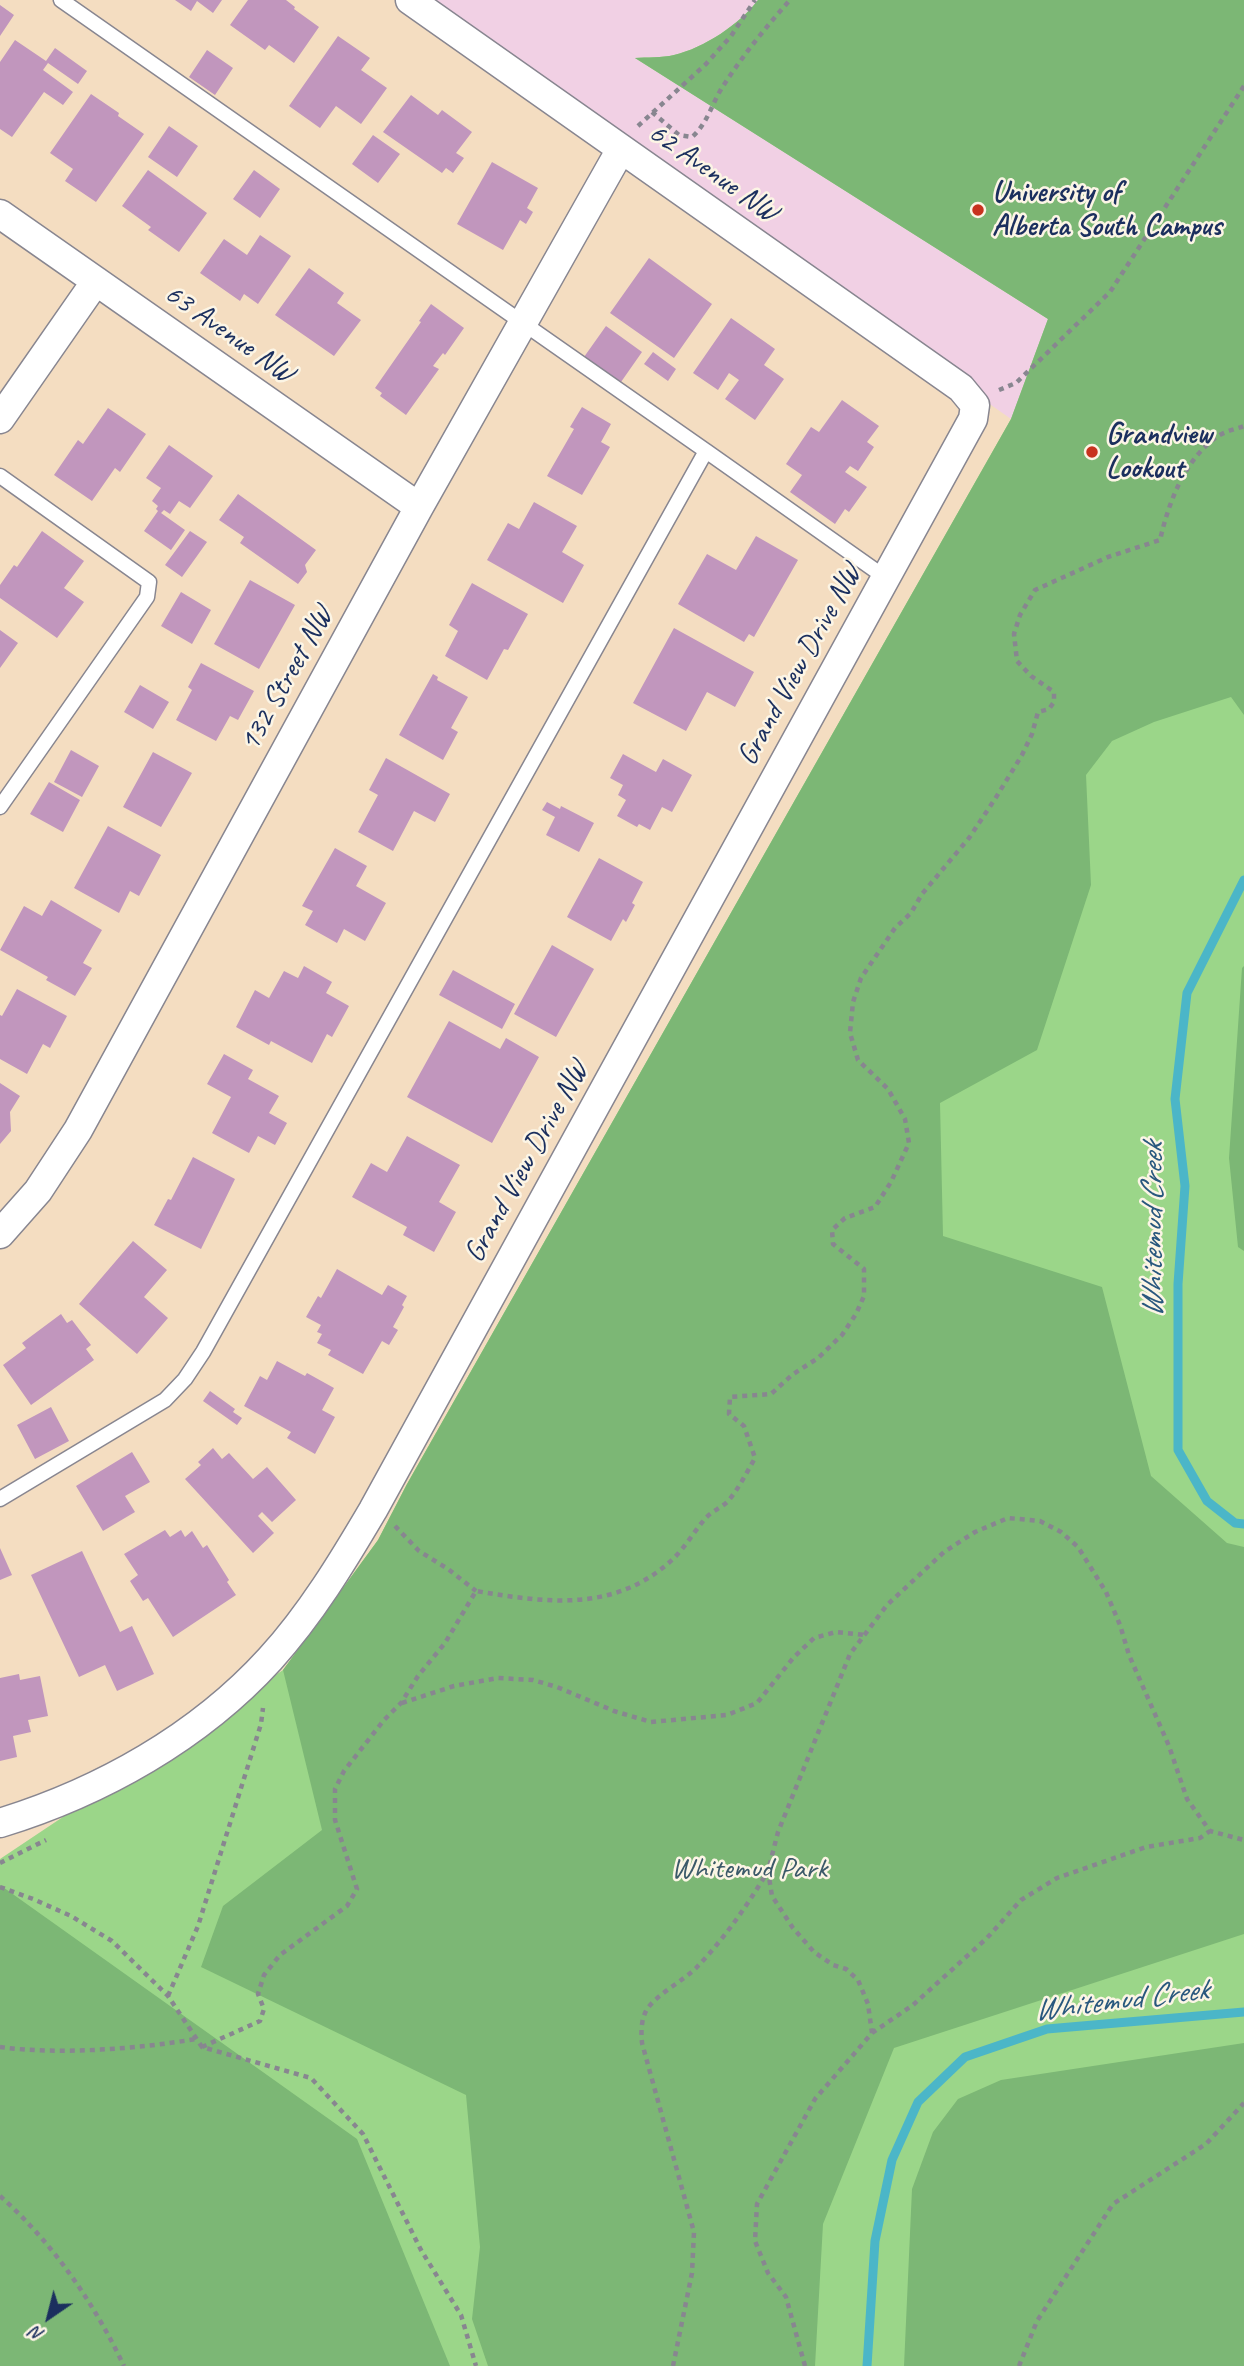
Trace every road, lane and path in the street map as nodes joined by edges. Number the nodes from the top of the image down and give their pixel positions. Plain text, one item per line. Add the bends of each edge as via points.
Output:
1 (61, 0) edge
2 (410, 0) edge
3 (755, 0) edge
4 (790, 0) edge
5 (1244, 86) edge
6 (652, 113) junction
7 (632, 118) dead end
8 (640, 124) junction
9 (651, 132) dead end
10 (621, 149) junction
11 (0, 214) edge
12 (96, 281) junction
13 (524, 324) junction
14 (993, 383) dead end
15 (991, 399) junction
16 (0, 419) edge
17 (1244, 426) edge
18 (706, 451) junction
19 (0, 476) edge
20 (419, 507) junction
21 (886, 578) junction
22 (0, 807) edge
23 (0, 1234) edge
24 (0, 1499) edge
25 (387, 1535) dead end
26 (475, 1591) junction
27 (865, 1635) junction
28 (401, 1703) junction
29 (254, 1712) dead end
30 (0, 1823) edge
31 (1210, 1831) junction
32 (51, 1838) dead end
33 (1244, 1840) edge
34 (0, 1863) edge
35 (768, 1871) junction
36 (0, 1887) edge
37 (168, 1996) junction
38 (872, 2033) junction
39 (196, 2039) junction
40 (0, 2047) edge
41 (202, 2047) junction
42 (1244, 2103) edge
43 (0, 2196) edge
44 (124, 2366) edge
45 (476, 2366) edge
46 (673, 2366) edge
47 (805, 2366) edge
48 (1019, 2366) edge

1 - 13 lane
2 - 10 street, 62 Avenue NW
3 - 6 path via 706,64
4 - 6 path via 751,46 692,137 680,135
5 - 15 path via 1110,292 1016,383
6 - 8 path
7 - 8 path
8 - 9 path
8 - 10 path
10 - 13 street, 132 Street NW
10 - 15 street, 62 Avenue NW via 961,388
11 - 12 street, 63 Avenue NW
12 - 16 street
12 - 20 street, 63 Avenue NW
13 - 18 lane
13 - 20 street, 132 Street NW
14 - 15 path
15 - 21 street, Grand View Drive NW via 973,419
17 - 26 path via 1220,434 1199,453 1173,495 1160,540 1108,557 1035,590 1020,615 1014,634 1017,661 1054,692 1054,702 1038,712 1022,755 995,799 895,928 862,978 853,1002 850,1033 858,1060 888,1089 905,1119 909,1143 875,1207 845,1218 832,1230 833,1244 864,1269 864,1296 856,1314 818,1358 771,1394 730,1397 729,1414 744,1426 755,1458 728,1502 706,1517 674,1557 642,1582 609,1596 577,1601
18 - 21 lane
18 - 24 lane via 185,1379 165,1400
19 - 22 lane via 149,582 147,597
20 - 23 street, 132 Street NW via 78,1129 38,1191
21 - 30 street, Grand View Drive NW via 373,1510 314,1604 234,1696 189,1731 112,1779 43,1810
25 - 26 path via 393,1524 419,1551
26 - 28 path via 445,1643
27 - 28 path via 836,1632 814,1638 757,1703 727,1715 651,1722 533,1680 498,1678
27 - 31 path via 887,1605 944,1552 975,1532 1008,1518 1040,1521 1061,1532 1078,1547 1106,1592 1187,1799
27 - 35 path via 850,1654 826,1711 778,1832
28 - 41 path via 344,1771 335,1789 335,1820 357,1889 347,1906 280,1955 264,1975 258,1994 264,2009 260,2021
29 - 37 path via 263,1703 261,1724 198,1926
31 - 33 path
31 - 38 path via 1200,1839 1146,1847 1057,1878 1021,1900 987,1938 913,2005
32 - 34 path
35 - 38 path via 772,1896 793,1928 814,1952 858,1980 868,2004
35 - 46 path via 716,1947 647,2009 641,2025 694,2232 692,2273
36 - 37 path via 71,1916 112,1941
37 - 39 path
38 - 47 path via 815,2099 757,2204 755,2241 768,2273 786,2297
39 - 40 path via 46,2051
39 - 41 path
41 - 45 path via 311,2078 363,2134 421,2250 461,2315
42 - 48 path via 1206,2144 1113,2204 1037,2321
43 - 44 path via 80,2286

